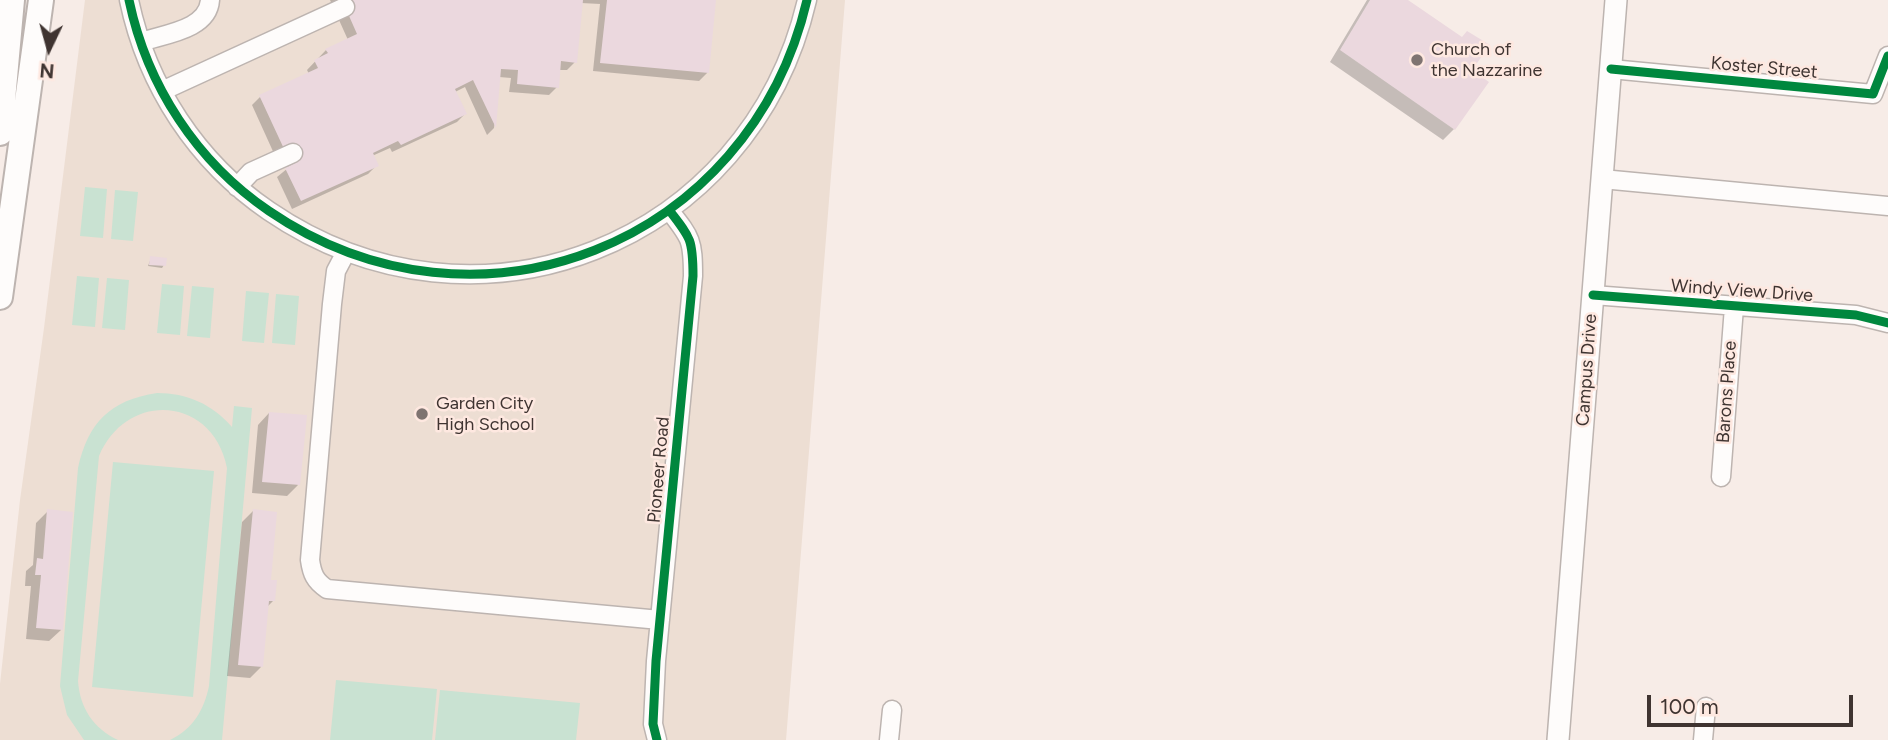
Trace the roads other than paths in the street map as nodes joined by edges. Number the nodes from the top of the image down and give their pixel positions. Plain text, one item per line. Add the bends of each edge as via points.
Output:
1 (12, 0) edge
2 (41, 0) edge
3 (129, 0) edge
4 (210, 0) edge
5 (807, 0) edge
6 (1616, 0) edge
7 (345, 8) dead end
8 (141, 42) junction
9 (1888, 56) edge
10 (1611, 69) junction
11 (162, 91) junction
12 (0, 133) edge
13 (293, 153) dead end
14 (1602, 179) junction
15 (237, 187) junction
16 (1888, 206) edge
17 (669, 210) junction
18 (346, 252) junction
19 (1593, 295) junction
20 (0, 297) edge
21 (1734, 307) junction
22 (1888, 323) edge
23 (1721, 477) dead end
24 (660, 620) junction
25 (1706, 707) dead end
26 (892, 710) dead end
27 (657, 740) edge
28 (889, 740) edge
29 (1558, 740) edge
30 (1703, 740) edge

1 - 12 highway
2 - 20 highway
3 - 8 street
4 - 8 street via 209,11 195,24
5 - 17 street via 791,54 765,108 724,162
6 - 10 main road, Campus Drive
7 - 11 street
8 - 11 street
9 - 10 street, Koster Street via 1873,94
10 - 14 main road, Campus Drive
11 - 15 street via 202,152
13 - 15 street via 251,172
14 - 16 street
14 - 19 main road, Campus Drive
15 - 18 street via 286,222
17 - 18 street via 598,250 512,272 477,275 408,270
17 - 24 street, Pioneer Road via 688,233 693,256
18 - 24 street via 336,271 332,304 311,547 312,574 318,583 327,589
19 - 21 street, Windy View Drive
19 - 29 main road, Campus Drive
21 - 22 street, Windy View Drive via 1856,315
21 - 23 street, Barons Place
24 - 27 street, Pioneer Road via 653,724
25 - 30 street
26 - 28 street

